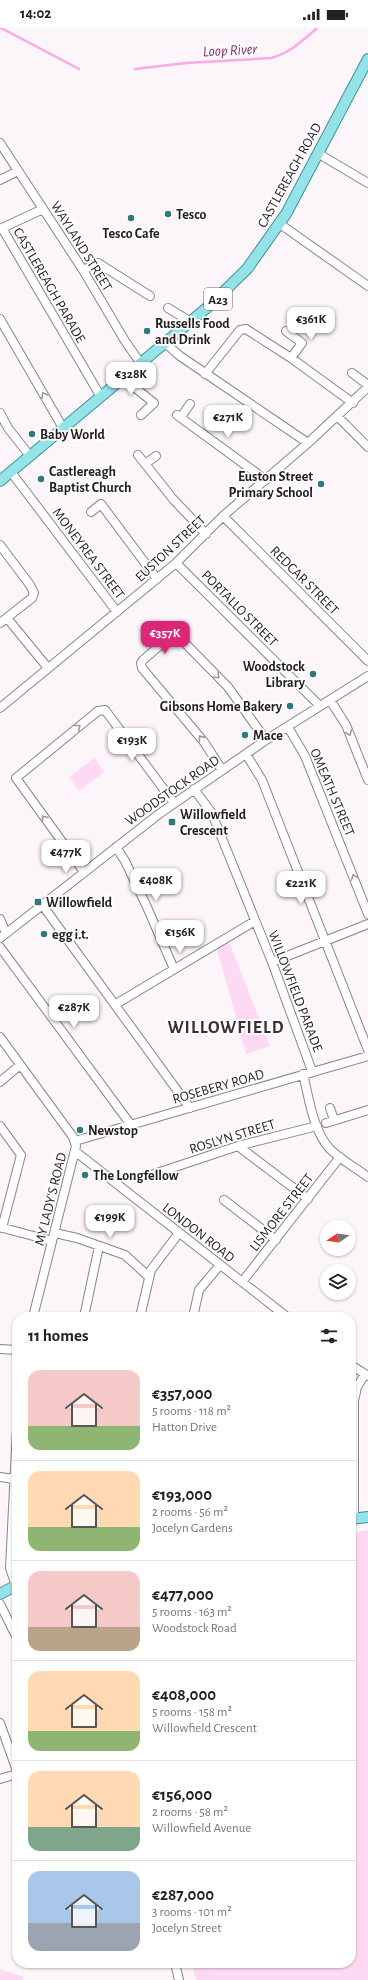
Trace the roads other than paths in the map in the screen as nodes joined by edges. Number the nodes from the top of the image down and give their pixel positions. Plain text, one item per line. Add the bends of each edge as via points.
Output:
1 (368, 60) edge
2 (0, 143) edge
3 (319, 154) junction
4 (18, 172) junction
5 (0, 180) edge
6 (368, 183) edge
7 (43, 209) junction
8 (280, 224) junction
9 (1, 228) edge
10 (83, 270) junction
11 (368, 286) edge
12 (150, 296) dead end
13 (168, 308) dead end
14 (0, 319) edge
15 (191, 322) junction
16 (286, 332) dead end
17 (165, 343) junction
18 (290, 358) junction
19 (141, 364) junction
20 (352, 373) dead end
21 (205, 374) junction
22 (123, 378) junction
23 (368, 386) edge
24 (101, 397) junction
25 (353, 403) junction
26 (190, 404) dead end
27 (0, 413) edge
28 (142, 415) dead end
29 (338, 417) junction
30 (63, 428) junction
31 (308, 444) junction
32 (368, 447) edge
33 (138, 455) dead end
34 (30, 456) junction
35 (156, 456) dead end
36 (145, 464) junction
37 (11, 472) junction
38 (266, 480) junction
39 (0, 481) edge
40 (91, 512) dead end
41 (223, 516) junction
42 (206, 534) junction
43 (0, 545) edge
44 (176, 563) junction
45 (157, 579) junction
46 (117, 612) junction
47 (3, 621) edge
48 (368, 660) edge
49 (48, 668) junction
50 (368, 676) edge
51 (330, 700) junction
52 (320, 706) junction
53 (0, 708) edge
54 (288, 727) junction
55 (266, 740) junction
56 (246, 754) junction
57 (222, 770) junction
58 (368, 780) edge
59 (194, 789) junction
60 (174, 803) junction
61 (116, 847) junction
62 (84, 872) junction
63 (43, 906) junction
64 (368, 914) edge
65 (0, 919) edge
66 (255, 921) junction
67 (368, 924) edge
68 (3, 936) edge
69 (326, 941) junction
70 (0, 946) edge
71 (272, 962) junction
72 (174, 968) junction
73 (116, 1004) junction
74 (0, 1037) edge
75 (368, 1050) edge
76 (368, 1056) edge
77 (20, 1064) junction
78 (312, 1071) junction
79 (303, 1074) junction
80 (0, 1082) edge
81 (190, 1108) junction
82 (330, 1108) dead end
83 (368, 1110) edge
84 (334, 1120) junction
85 (326, 1123) dead end
86 (131, 1124) junction
87 (0, 1126) edge
88 (317, 1126) junction
89 (75, 1141) junction
90 (238, 1146) junction
91 (76, 1152) junction
92 (340, 1157) junction
93 (154, 1174) dead end
94 (368, 1177) edge
95 (308, 1199) junction
96 (224, 1200) dead end
97 (1, 1228) edge
98 (55, 1233) junction
99 (179, 1233) junction
100 (276, 1240) junction
101 (52, 1241) junction
102 (99, 1246) junction
103 (220, 1264) junction
104 (148, 1276) junction
105 (242, 1282) junction
106 (34, 1312) edge
107 (85, 1312) edge
108 (141, 1312) edge
109 (193, 1312) edge
110 (281, 1312) edge
111 (0, 1349) edge
112 (12, 1350) edge
113 (356, 1368) edge
114 (366, 1375) edge
115 (356, 1387) edge
116 (0, 1477) edge
117 (12, 1478) edge
118 (368, 1517) edge
119 (356, 1519) edge
120 (12, 1523) edge
121 (12, 1574) edge
122 (12, 1588) edge
123 (0, 1594) edge
124 (0, 1604) edge
125 (12, 1628) edge
126 (0, 1723) edge
127 (12, 1757) edge
128 (12, 1775) edge
129 (0, 1779) edge
130 (176, 1968) edge
131 (179, 1980) edge

1 - 3 main road, CASTLEREAGH ROAD / A23
2 - 4 street, WAYLAND STREET
3 - 6 street
3 - 8 main road, CASTLEREAGH ROAD / A23
4 - 5 street
4 - 7 street, WAYLAND STREET
7 - 9 street
7 - 10 street, WAYLAND STREET
8 - 11 street
8 - 15 main road, CASTLEREAGH ROAD / A23 via 230,288
9 - 24 street, CASTLEREAGH PARADE
10 - 12 street via 98,263
10 - 19 street, WAYLAND STREET
13 - 15 street
30 -> 14 street
15 - 17 main road, CASTLEREAGH ROAD / A23
16 - 18 street via 302,343
17 - 19 main road, CASTLEREAGH ROAD / A23
17 - 21 street
18 - 21 street via 246,329 240,330
18 - 25 street
19 - 22 main road, CASTLEREAGH ROAD / A23
20 - 23 street
21 - 31 street
22 - 24 main road, CASTLEREAGH ROAD / A23
22 - 28 street via 154,403
23 - 25 street, EUSTON STREET
24 - 30 main road, CASTLEREAGH ROAD / A23
25 - 29 street, EUSTON STREET
26 - 38 street via 179,416
27 - 34 street via 8,428
29 - 31 street, EUSTON STREET
29 - 32 street
30 - 34 main road, CASTLEREAGH ROAD / A23
31 - 38 street, EUSTON STREET
33 - 36 street
34 - 37 main road, CASTLEREAGH ROAD / A23
35 - 36 street
36 - 42 street
37 - 39 main road, CASTLEREAGH ROAD / A23
37 - 46 street, MONEYREA STREET
38 - 41 street, EUSTON STREET
40 - 45 street via 101,504
41 - 42 street, EUSTON STREET
41 - 48 street, REDCAR STREET
42 - 44 street, EUSTON STREET
43 - 47 street via 34,594
44 - 45 street, EUSTON STREET
44 - 52 street, PORTALLO STREET
45 - 46 street, EUSTON STREET
46 - 49 street, EUSTON STREET
47 - 49 street
49 - 53 street, EUSTON STREET
50 - 51 street, WOODSTOCK ROAD
51 - 52 street, WOODSTOCK ROAD
51 -> 58 street via 346,725
52 - 54 street, WOODSTOCK ROAD
54 - 55 street, WOODSTOCK ROAD
64 -> 54 street, OMEATH STREET via 305,756
55 - 56 street, WOODSTOCK ROAD
57 -> 55 street via 204,742 142,668 143,660 171,636 179,637 228,687
56 - 57 street, WOODSTOCK ROAD
56 - 69 street via 262,780
57 - 59 street, WOODSTOCK ROAD
59 - 60 street, WOODSTOCK ROAD
59 - 66 street, WILLOWFIELD PARADE via 211,812
60 - 61 street, WOODSTOCK ROAD
62 -> 60 street via 16,778 98,711 105,710
61 - 62 street, WOODSTOCK ROAD
61 - 72 street via 125,861
62 - 63 street, WOODSTOCK ROAD
63 - 68 street, WOODSTOCK ROAD
63 - 73 street
65 - 68 street
66 - 71 street, WILLOWFIELD PARADE
66 - 72 street
67 - 69 street
69 - 71 street
69 - 75 street
70 - 86 street
71 - 78 street, WILLOWFIELD PARADE
72 - 73 street
73 - 81 street
74 - 77 street, MY LADY'S ROAD
76 - 78 street, ROSEBERY ROAD
77 - 80 street
77 - 89 street, MY LADY'S ROAD
78 - 79 street, ROSEBERY ROAD
79 - 81 street, ROSEBERY ROAD
79 - 88 street
81 - 86 street, ROSEBERY ROAD
82 - 84 street
83 - 84 street
84 - 85 street
86 - 89 street, ROSEBERY ROAD
87 - 97 street via 21,1155
88 - 90 street, ROSLYN STREET
88 - 92 street via 325,1143
89 - 91 street, MY LADY'S ROAD
90 - 93 street, ROSLYN STREET
90 - 95 street
91 - 98 street, MY LADY'S ROAD
91 - 99 street, LONDON ROAD
92 - 94 street
92 - 95 street, LISMORE STREET
95 - 100 street, LISMORE STREET
96 - 100 street
97 - 101 street
98 - 101 street, MY LADY'S ROAD
98 - 102 street
99 - 103 street, LONDON ROAD
99 - 104 street
100 - 105 street, LISMORE STREET
101 - 106 street, MY LADY'S ROAD
102 - 104 street via 125,1255
102 - 107 street
103 - 105 street, LONDON ROAD
103 - 109 street via 199,1290
104 - 108 street
105 - 110 street, LONDON ROAD
111 - 112 street
113 - 114 street
114 - 115 street
116 - 117 street
118 - 119 main road
120 - 121 street
122 - 123 main road
124 - 125 street
126 - 127 street
128 - 129 street
130 - 131 street

